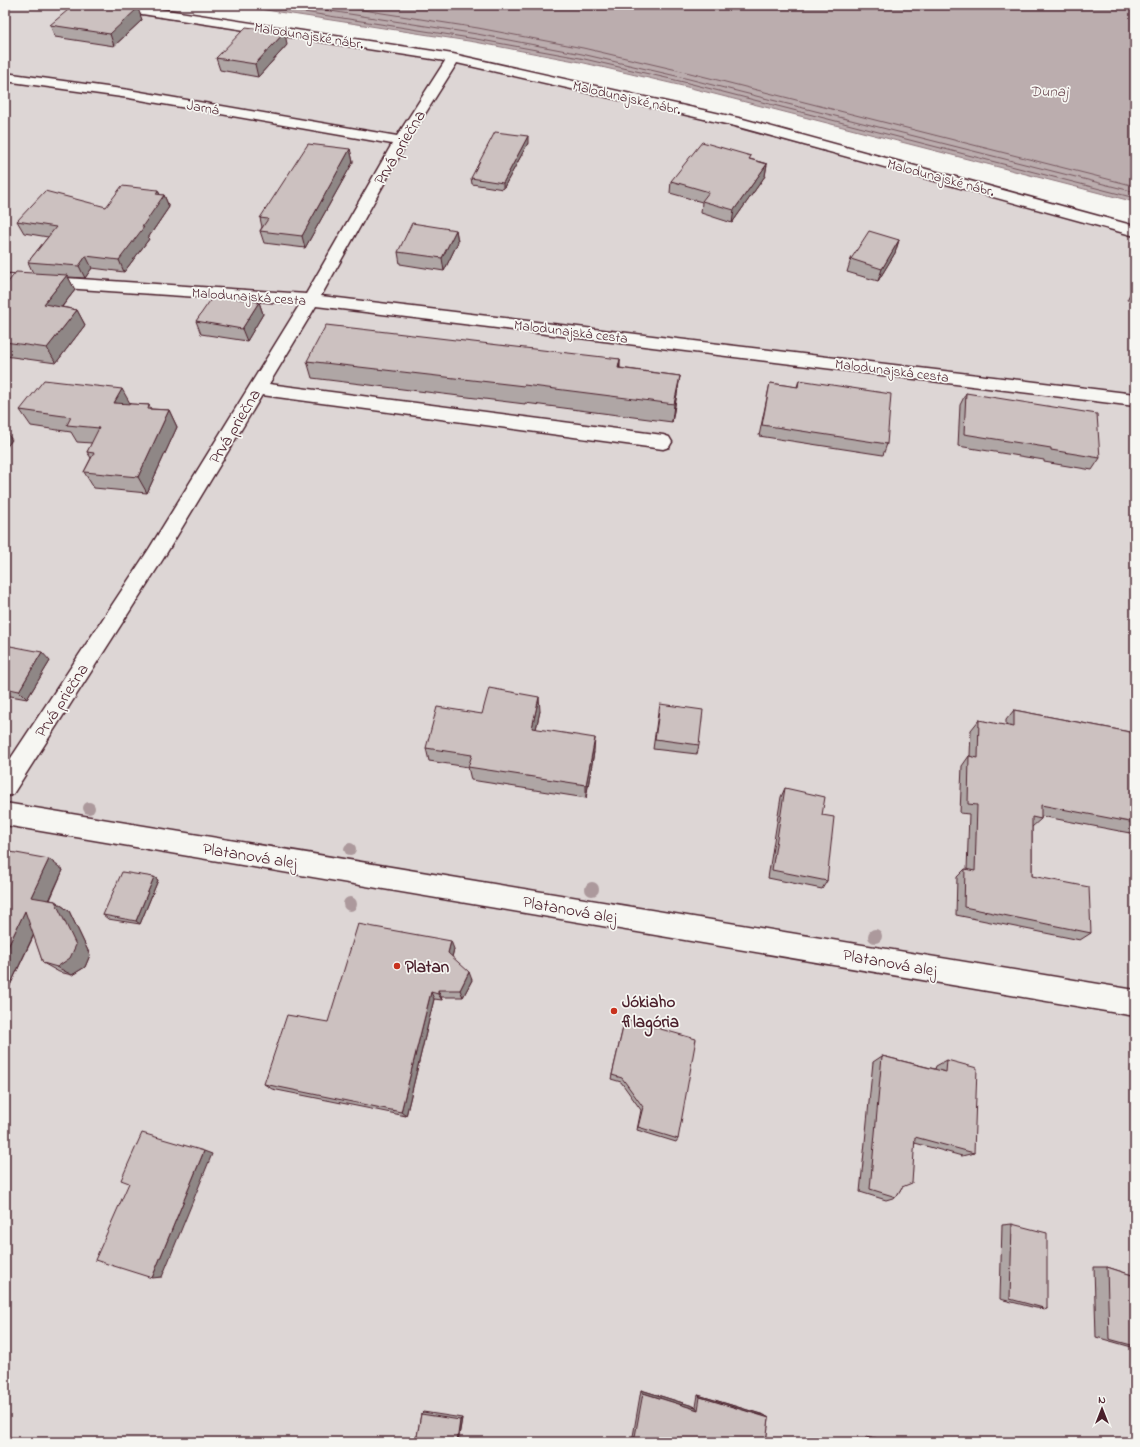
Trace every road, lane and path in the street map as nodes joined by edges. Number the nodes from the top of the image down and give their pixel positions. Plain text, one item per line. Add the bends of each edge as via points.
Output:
1 (110, 5) edge
2 (453, 58) junction
3 (5, 77) edge
4 (401, 141) junction
5 (1135, 231) edge
6 (5, 279) edge
7 (311, 300) junction
8 (257, 388) junction
9 (1135, 400) edge
10 (663, 442) dead end
11 (5, 788) edge
12 (5, 814) edge
13 (1135, 1003) edge

1 - 2 street, Malodunajské nábr.
2 - 4 street, Prvá priečna
2 - 5 street, Malodunajské nábr. via 738,122
3 - 4 street, Jarná via 129,94
4 - 7 street, Prvá priečna
6 - 7 street, Malodunajská cesta
7 - 8 street, Prvá priečna
7 - 9 street, Malodunajská cesta
8 - 10 street
8 - 11 street, Prvá priečna via 156,554
12 - 13 street, Platanová alej

